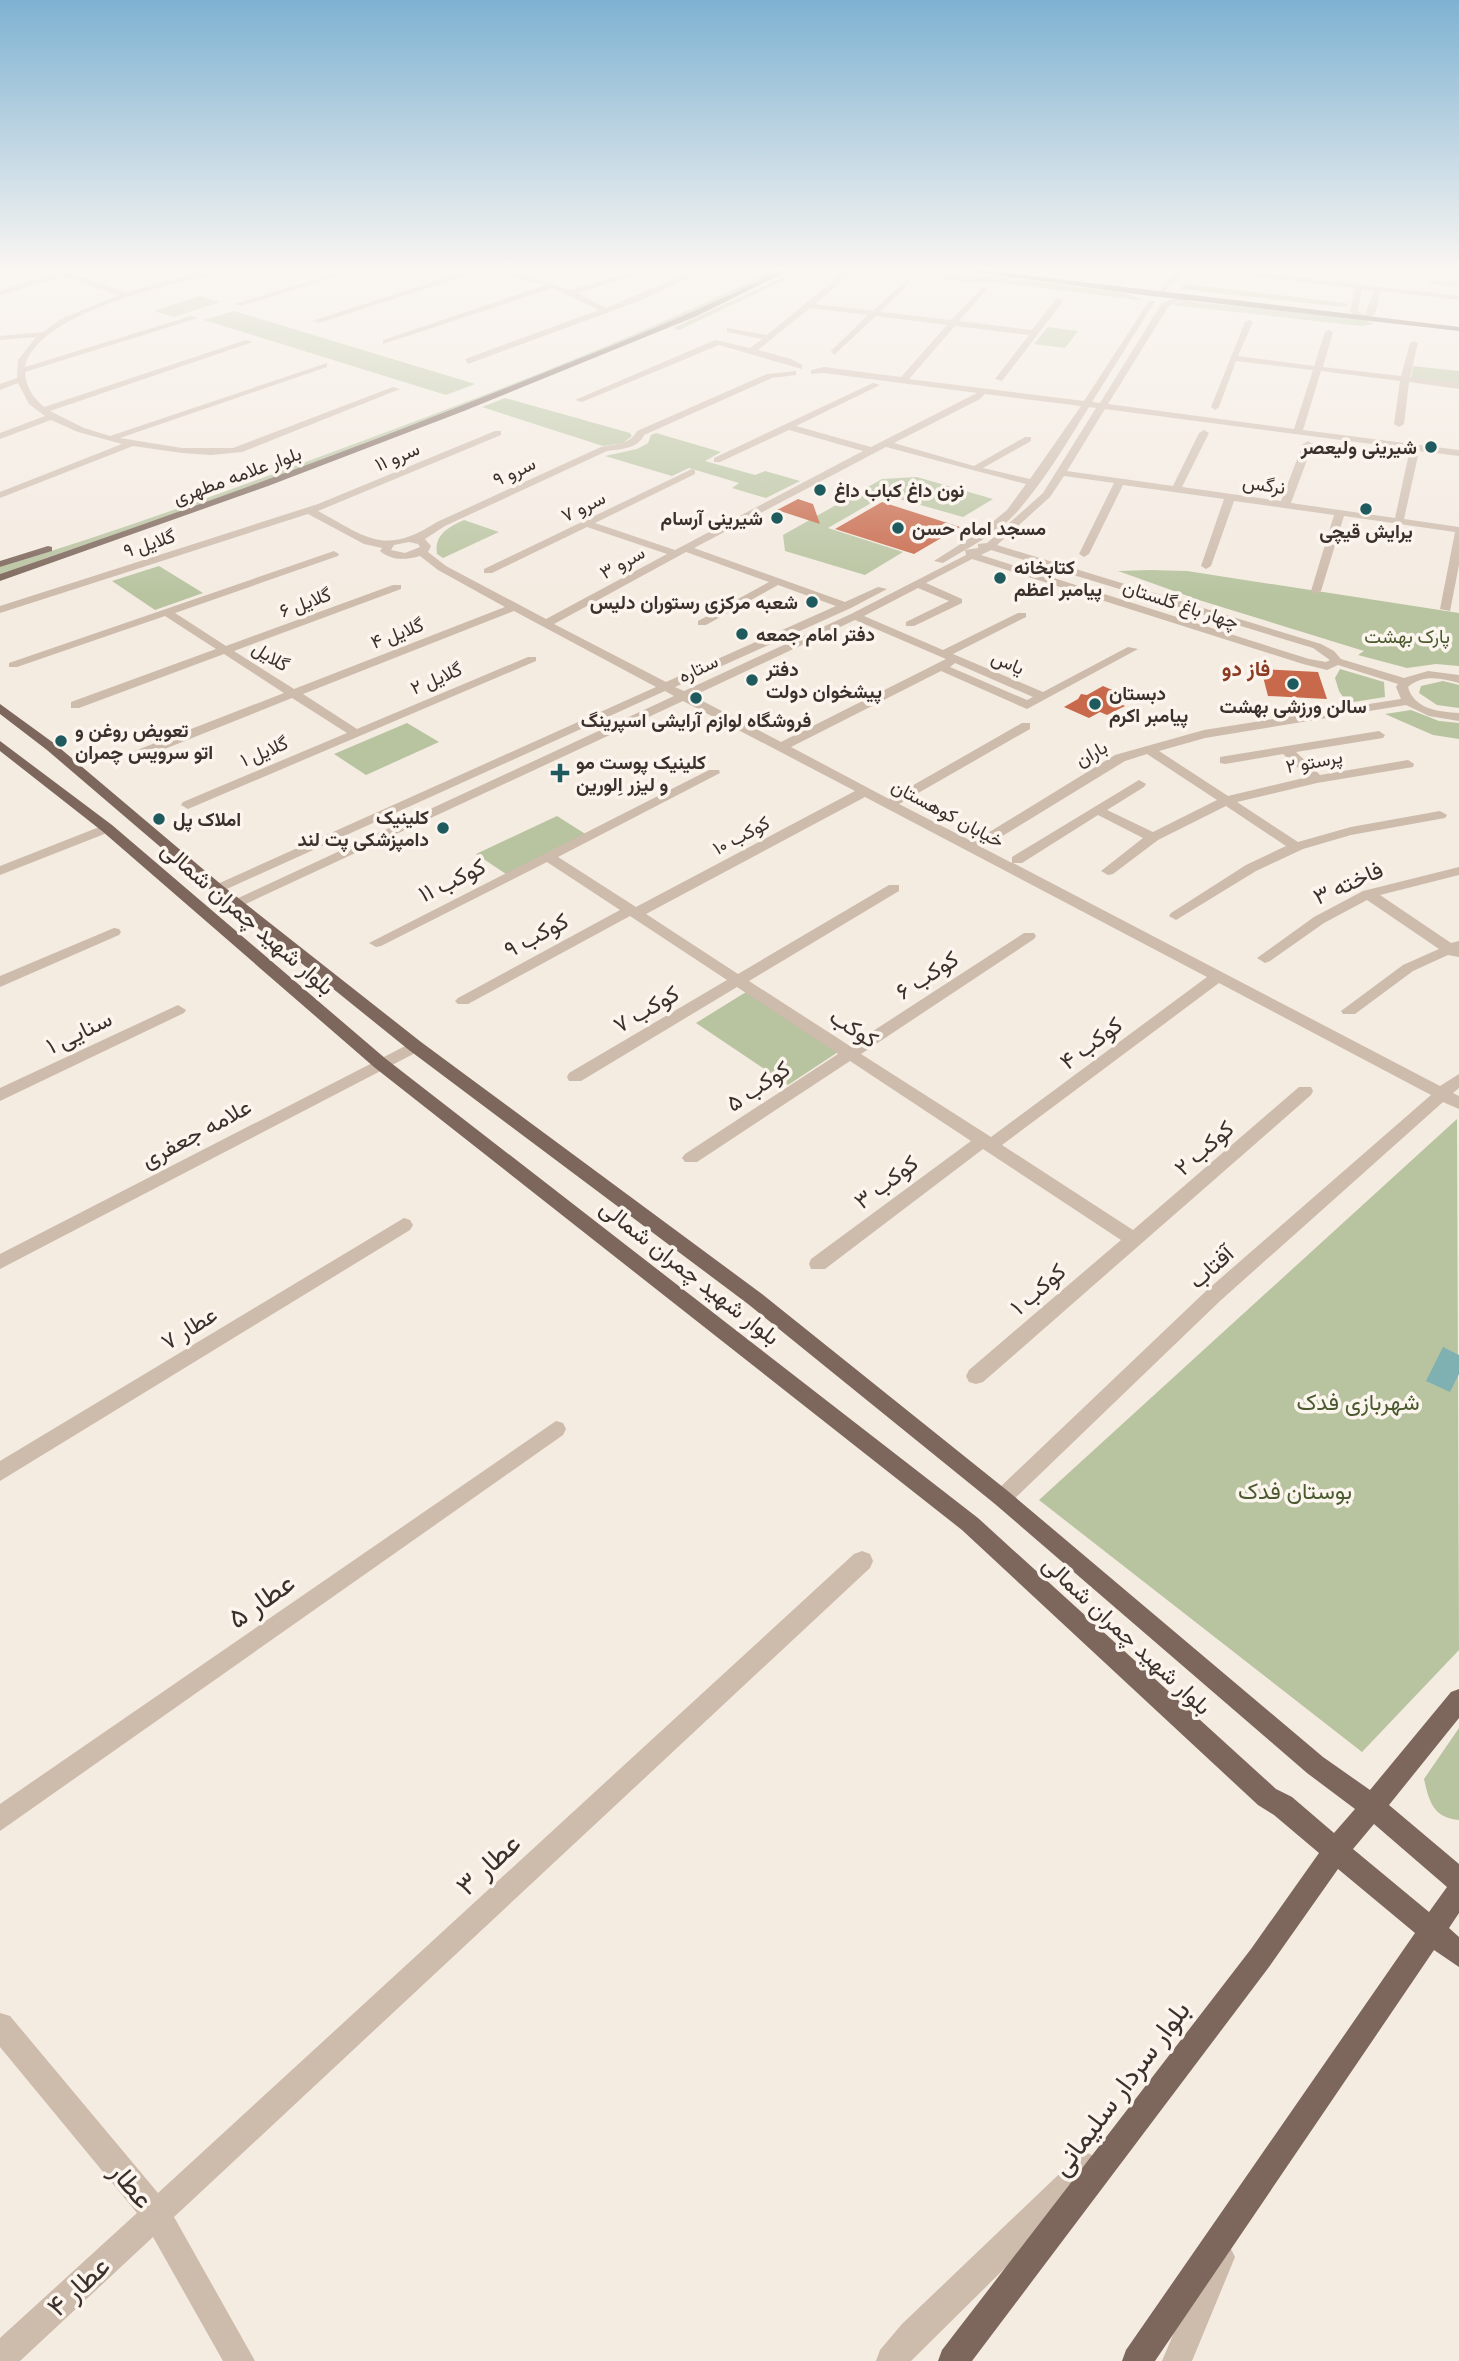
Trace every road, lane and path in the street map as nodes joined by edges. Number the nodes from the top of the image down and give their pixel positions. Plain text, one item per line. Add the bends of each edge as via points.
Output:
1 (16, 377) edge
2 (21, 377) edge
3 (143, 377) edge
4 (289, 377) edge
5 (517, 377) edge
6 (540, 377) edge
7 (634, 377) edge
8 (767, 377) edge
9 (881, 377) edge
10 (906, 377) edge
11 (1104, 377) edge
12 (1122, 377) edge
13 (1226, 377) edge
14 (1315, 377) edge
15 (1391, 377) edge
16 (1405, 379) junction
17 (903, 380) junction
18 (876, 385) dead end
19 (1459, 386) edge
20 (0, 387) edge
21 (396, 389) dead end
22 (982, 391) junction
23 (579, 400) dead end
24 (1086, 404) junction
25 (1104, 407) junction
26 (1215, 407) dead end
27 (41, 411) junction
28 (51, 417) junction
29 (1399, 424) dead end
30 (789, 426) junction
31 (1298, 432) junction
32 (498, 433) dead end
33 (1204, 433) dead end
34 (0, 436) edge
35 (112, 438) junction
36 (1028, 439) dead end
37 (134, 443) junction
38 (884, 443) junction
39 (1308, 444) dead end
40 (1415, 447) junction
41 (871, 450) junction
42 (1459, 453) edge
43 (718, 460) dead end
44 (975, 469) junction
45 (692, 472) dead end
46 (1063, 473) junction
47 (1121, 481) junction
48 (1035, 483) junction
49 (1176, 489) junction
50 (0, 495) edge
51 (1230, 497) junction
52 (1285, 505) junction
53 (309, 510) junction
54 (1340, 513) junction
55 (1399, 521) junction
56 (586, 523) junction
57 (1459, 532) edge
58 (83, 537) dead end
59 (60, 545) dead end
60 (387, 546) junction
61 (419, 546) junction
62 (964, 546) junction
63 (990, 546) junction
64 (680, 550) junction
65 (334, 554) dead end
66 (1084, 554) dead end
67 (973, 556) junction
68 (0, 564) edge
69 (1206, 566) dead end
70 (488, 571) dead end
71 (0, 578) edge
72 (778, 581) junction
73 (918, 584) junction
74 (397, 587) dead end
75 (1316, 591) dead end
76 (514, 607) junction
77 (1446, 609) dead end
78 (0, 610) edge
79 (851, 611) junction
80 (166, 612) junction
81 (1022, 615) dead end
82 (702, 623) dead end
83 (546, 624) junction
84 (910, 624) dead end
85 (225, 649) junction
86 (1132, 649) dead end
87 (532, 660) dead end
88 (942, 661) junction
89 (1332, 664) junction
90 (13, 665) dead end
91 (1459, 679) edge
92 (1405, 682) junction
93 (667, 687) junction
94 (293, 692) junction
95 (682, 695) junction
96 (1043, 696) junction
97 (1409, 701) junction
98 (75, 705) dead end
99 (0, 708) edge
100 (1459, 717) edge
101 (1026, 726) dead end
102 (355, 733) junction
103 (1378, 735) dead end
104 (0, 745) edge
105 (782, 747) junction
106 (1148, 749) junction
107 (1286, 750) junction
108 (136, 755) dead end
109 (1225, 760) dead end
110 (1408, 764) dead end
111 (714, 773) dead end
112 (1317, 779) junction
113 (1139, 784) dead end
114 (865, 791) junction
115 (1228, 800) junction
116 (890, 804) junction
117 (188, 805) dead end
118 (1097, 810) junction
119 (1440, 815) dead end
120 (107, 828) junction
121 (1153, 837) junction
122 (1297, 846) junction
123 (973, 848) junction
124 (549, 858) junction
125 (1017, 860) dead end
126 (1108, 871) dead end
127 (1459, 871) edge
128 (0, 872) edge
129 (894, 888) dead end
130 (218, 889) junction
131 (1368, 894) junction
132 (237, 904) junction
133 (633, 912) junction
134 (1176, 916) dead end
135 (114, 932) dead end
136 (1029, 936) dead end
137 (376, 943) dead end
138 (1455, 950) edge
139 (1265, 958) dead end
140 (1217, 977) junction
141 (740, 981) junction
142 (0, 982) edge
143 (463, 1001) dead end
144 (178, 1010) dead end
145 (1349, 1011) dead end
146 (415, 1046) junction
147 (849, 1052) junction
148 (380, 1062) junction
149 (575, 1077) dead end
150 (1459, 1079) edge
151 (1305, 1091) dead end
152 (0, 1094) edge
153 (1451, 1099) edge
154 (987, 1143) junction
155 (691, 1158) dead end
156 (404, 1225) dead end
157 (1133, 1239) junction
158 (0, 1262) edge
159 (818, 1264) dead end
160 (976, 1376) dead end
161 (556, 1429) dead end
162 (0, 1472) edge
163 (1002, 1498) junction
164 (862, 1562) dead end
165 (1459, 1700) edge
166 (1373, 1807) junction
167 (0, 1819) edge
168 (1335, 1852) junction
169 (1459, 1881) edge
170 (1459, 1891) edge
171 (1432, 1930) junction
172 (1459, 1954) edge
173 (0, 2026) edge
174 (1130, 2126) junction
175 (156, 2213) junction
176 (1237, 2216) junction
177 (0, 2359) edge
178 (240, 2361) edge
179 (891, 2361) edge
180 (953, 2361) edge
181 (1137, 2361) edge
182 (1177, 2361) edge

1 - 20 street
2 - 27 street
3 - 27 street
4 - 35 street
5 - 58 main road, بلوار علامه مطهری via 251,479
6 - 71 main road, بلوار علامه مطهری via 262,486
7 - 23 street
8 - 61 street, سرو ۹ via 640,433 630,444 604,449 441,524
9 - 17 street
10 - 17 street
11 - 24 street, ستاره
12 - 25 street, ستاره
13 - 26 street
14 - 31 street
15 - 16 street
16 - 19 street
16 - 29 street
17 - 22 street
18 - 30 street
21 - 37 street via 234,451 195,452
22 - 24 street
22 - 38 street, سرو ۳
24 - 25 street
24 - 48 street, ستاره
25 - 31 street
25 - 46 street, ستاره
27 - 28 street
28 - 34 street
28 - 35 street
30 - 41 street
30 - 43 street
31 - 40 street
32 - 53 street, سرو ۱۱
33 - 49 street
35 - 37 street
36 - 44 street
37 - 50 street
38 - 41 street, سرو ۳
38 - 44 street
39 - 52 street
40 - 42 street
40 - 55 street
41 - 64 street, سرو ۳
44 - 48 street
45 - 56 street, سرو ۷
46 - 47 street, نرگس
46 - 63 street, ستاره via 1027,515
47 - 49 street, نرگس
47 - 66 street
48 - 62 street, ستاره via 1011,512
49 - 51 street, نرگس
51 - 52 street, نرگس
51 - 69 street
52 - 54 street, نرگس
53 - 60 street via 368,542
53 - 78 street, گلایل ۹
54 - 55 street, نرگس
54 - 75 street
55 - 57 street, نرگس
56 - 64 street, یاس
56 - 70 street, سرو ۷
57 - 77 street
59 - 68 main road
60 - 61 street via 402,540
60 - 61 street via 392,555 411,556
61 - 76 street, خیابان کوهستان via 442,569
62 - 63 street, چهار باغ گلستان
62 - 67 street
62 - 79 street, ستاره
63 - 67 street, ستاره
63 - 89 street, چهار باغ گلستان via 1317,646 1329,653
64 - 72 street, یاس
64 - 83 street, سرو ۳
65 - 80 street
67 - 73 street, ستاره
67 - 89 street, چهار باغ گلستان via 1245,643
72 - 79 street, یاس
72 - 82 street
73 - 79 street, ستاره
73 - 84 street via 958,601
74 - 85 street, گلایل ۶
76 - 83 street, خیابان کوهستان
76 - 94 street, گلایل ۴
79 - 88 street, یاس
79 - 93 street, ستاره
79 - 95 street, ستاره
80 - 85 street, گلایل
80 - 90 street
81 - 88 street
83 - 93 street, خیابان کوهستان
85 - 94 street, گلایل
85 - 98 street, گلایل ۶
86 - 96 street
87 - 102 street, گلایل ۲
88 - 96 street, یاس via 956,659
88 - 96 street, یاس via 1027,705
88 - 105 street
89 - 92 street
91 - 92 street via 1434,675
92 - 97 street via 1403,693
93 - 95 street, خیابان کوهستان
93 - 130 street, ستاره
94 - 102 street, گلایل
94 - 108 street, گلایل ۴
95 - 105 street, خیابان کوهستان
95 - 132 street, ستاره
97 - 100 street via 1430,712
97 - 106 street, باران via 1204,734
99 - 130 main road, بلوار شهید چمران شمالی
101 - 116 street
102 - 117 street, گلایل ۱
103 - 107 street
104 - 120 main road, بلوار شهید چمران شمالی
105 - 114 street, خیابان کوهستان
106 - 115 street
106 - 123 street, باران via 1097,770
107 - 109 street
107 - 112 street
110 - 112 street, پرستو ۲
111 - 124 street, کوکب ۱۱
112 - 115 street, پرستو ۲
113 - 118 street
114 - 116 street, خیابان کوهستان
114 - 133 street, کوکب ۱۰
115 - 121 street, پرستو ۲
115 - 122 street
116 - 123 street, خیابان کوهستان
118 - 121 street
118 - 125 street
119 - 122 street
120 - 128 street
120 - 148 main road, بلوار شهید چمران شمالی
121 - 126 street, پرستو ۲
122 - 134 street via 1237,876
123 - 140 street, خیابان کوهستان
124 - 133 street, کوکب
124 - 137 street, کوکب ۱۱
127 - 131 street, فاخته ۳
129 - 141 street, کوکب ۷
130 - 132 main road, بلوار شهید چمران شمالی
131 - 138 street
131 - 139 street, فاخته ۳ via 1319,920
132 - 146 main road, بلوار شهید چمران شمالی
133 - 141 street, کوکب
133 - 143 street, کوکب ۹
135 - 142 street
136 - 147 street, کوکب ۶
138 - 145 street via 1408,968
140 - 153 street, خیابان کوهستان
140 - 154 street, کوکب ۴
141 - 147 street, کوکب
141 - 149 street, کوکب ۷
144 - 152 street, سنایی ۱
146 - 148 street, علامه جعفری
146 - 163 main road, بلوار شهید چمران شمالی via 755,1298
147 - 154 street, کوکب
147 - 155 street, کوکب ۵
148 - 158 street, علامه جعفری
148 - 168 main road, بلوار شهید چمران شمالی via 970,1524 1267,1797
150 - 153 street, آفتاب
151 - 157 street, کوکب ۲
153 - 163 street, آفتاب via 1213,1296
154 - 157 street, کوکب
154 - 159 street, کوکب ۳
156 - 162 street, عطار ۷
157 - 160 street, کوکب ۱
161 - 167 street, عطار ۵
163 - 166 main road, بلوار شهید چمران شمالی via 1315,1765
164 - 175 street, عطار ۳
165 - 166 main road, بلوار سردار سلیمانی
166 - 168 main road, بلوار سردار سلیمانی
166 - 169 main road, بلوار شهید چمران شمالی
168 - 171 main road, بلوار شهید چمران شمالی
168 - 174 main road, بلوار سردار سلیمانی
170 - 171 main road
171 - 172 main road, بلوار شهید چمران شمالی
171 - 176 main road
173 - 175 street, عطار
174 - 179 street via 913,2334
174 - 180 main road, بلوار سردار سلیمانی
175 - 177 street, عطار ۴
175 - 178 street, عطار
176 - 181 main road
176 - 182 street

